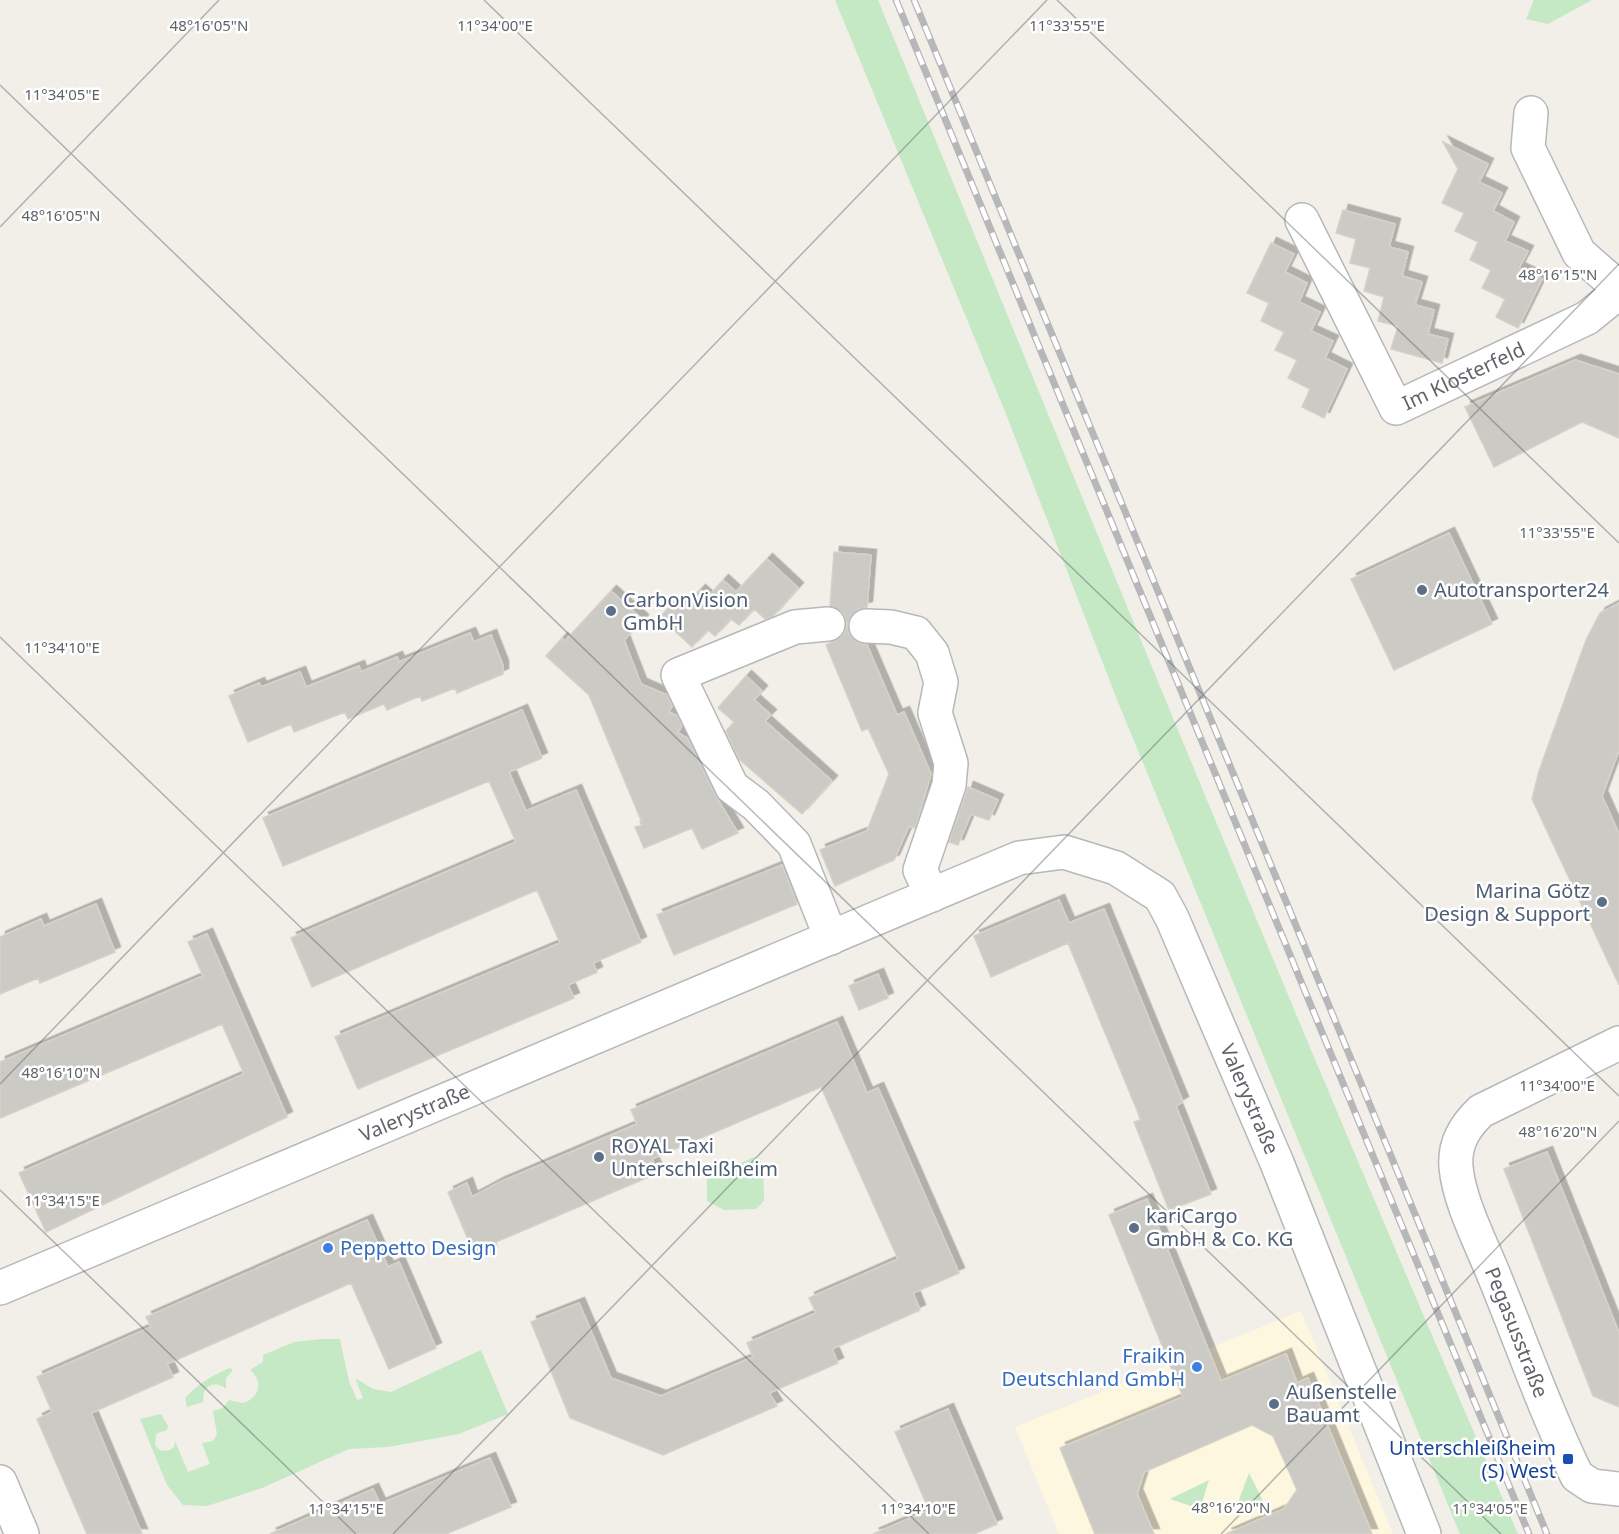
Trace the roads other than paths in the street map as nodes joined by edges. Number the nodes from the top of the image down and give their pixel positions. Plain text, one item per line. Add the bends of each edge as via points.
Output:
1 (1531, 113) dead end
2 (1302, 220) dead end
3 (1619, 290) edge
4 (828, 624) dead end
5 (866, 626) dead end
6 (932, 895) junction
7 (831, 938) junction
8 (1619, 1042) edge
9 (0, 1288) edge
10 (0, 1482) edge
11 (1619, 1489) edge
12 (22, 1534) edge
13 (1424, 1534) edge

1 - 3 street, Im Klosterfeld via 1528,148 1579,254
2 - 3 street, Im Klosterfeld via 1396,408 1587,318
4 - 7 street via 795,627 678,675 732,787 794,844
5 - 6 street via 916,633 932,653 941,682 935,713 951,763 949,785 921,870
6 - 7 street, Valerystraße
6 - 13 street, Valerystraße via 1019,858 1064,852 1116,868 1161,896 1277,1163
7 - 9 street, Valerystraße
8 - 11 street, Pegasusstraße via 1481,1111 1457,1142 1455,1164 1458,1184 1568,1459 1577,1476 1592,1486
10 - 12 street

